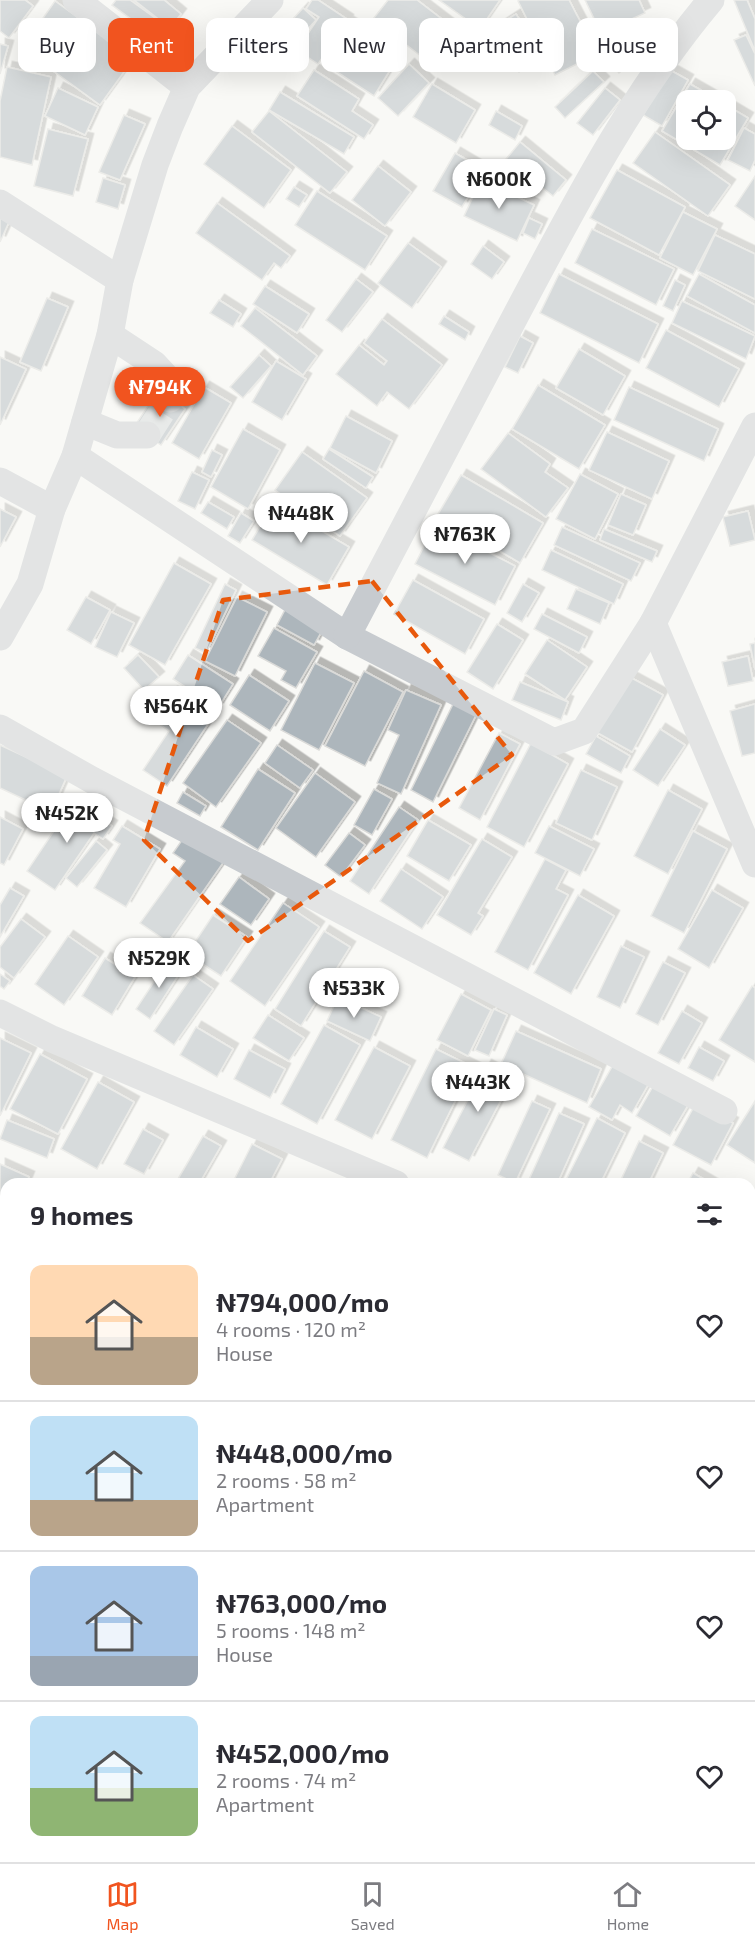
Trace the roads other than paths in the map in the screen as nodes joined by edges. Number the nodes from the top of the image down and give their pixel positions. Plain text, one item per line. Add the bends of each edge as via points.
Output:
1 (76, 0) edge
2 (270, 0) edge
3 (711, 0) edge
4 (188, 87) junction
5 (0, 203) edge
6 (120, 280) junction
7 (110, 335) junction
8 (170, 399) dead end
9 (85, 422) junction
10 (755, 426) edge
11 (147, 435) dead end
12 (75, 456) junction
13 (0, 481) edge
14 (52, 509) junction
15 (653, 623) junction
16 (347, 636) junction
17 (0, 638) edge
18 (0, 728) edge
19 (755, 864) edge
20 (0, 1013) edge
21 (724, 1111) dead end
22 (382, 1178) edge

1 - 4 street
2 - 4 street
3 - 16 street via 672,46 626,116 548,255
4 - 6 street via 155,165
5 - 6 street
6 - 7 street
7 - 8 street via 154,364 166,377
7 - 9 street
9 - 11 street via 117,435
9 - 12 street
10 - 15 street
12 - 14 street
12 - 16 street
13 - 14 street
14 - 17 street via 30,584
15 - 16 street via 584,731 554,742
15 - 19 street
18 - 21 street
20 - 22 street via 52,1039

